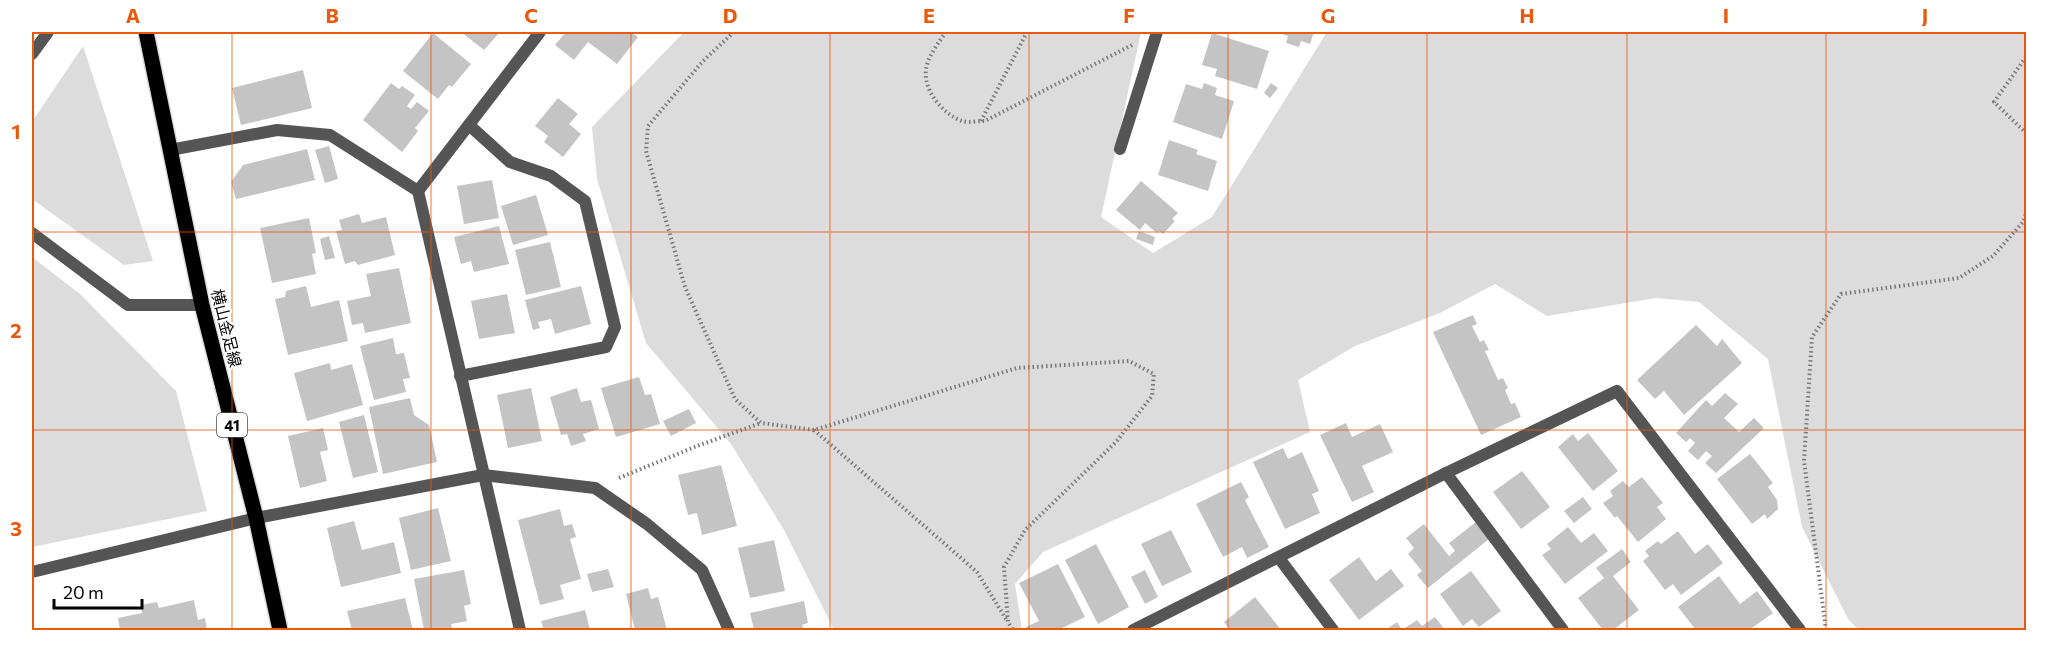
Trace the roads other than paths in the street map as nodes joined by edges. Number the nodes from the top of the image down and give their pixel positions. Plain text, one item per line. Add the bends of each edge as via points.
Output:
1 (48, 32) edge
2 (146, 32) edge
3 (540, 32) edge
4 (1157, 32) edge
5 (32, 54) edge
6 (469, 125) junction
7 (1120, 149) dead end
8 (170, 150) junction
9 (418, 191) junction
10 (32, 232) edge
11 (202, 305) junction
12 (460, 376) junction
13 (1446, 473) junction
14 (483, 475) junction
15 (256, 518) junction
16 (1279, 558) junction
17 (32, 572) edge
18 (280, 630) edge
19 (519, 630) edge
20 (729, 630) edge
21 (1133, 630) edge
22 (1333, 630) edge
23 (1563, 630) edge
24 (1800, 630) edge

1 - 5 street
2 - 8 main road, 横山金足線 / 41
3 - 6 street
4 - 7 street
6 - 9 street
6 - 12 street via 510,162 550,176 585,201 615,327 606,347
8 - 9 street via 277,130 330,135
8 - 11 main road, 横山金足線 / 41
9 - 12 street
10 - 11 street via 128,305
11 - 15 main road, 横山金足線 / 41
12 - 14 street
13 - 16 street
13 - 23 street
13 - 24 street via 1617,391
14 - 15 street
14 - 19 street
14 - 20 street via 595,488 647,524 702,570
15 - 17 street
15 - 18 main road, 横山金足線 / 41
16 - 21 street
16 - 22 street

